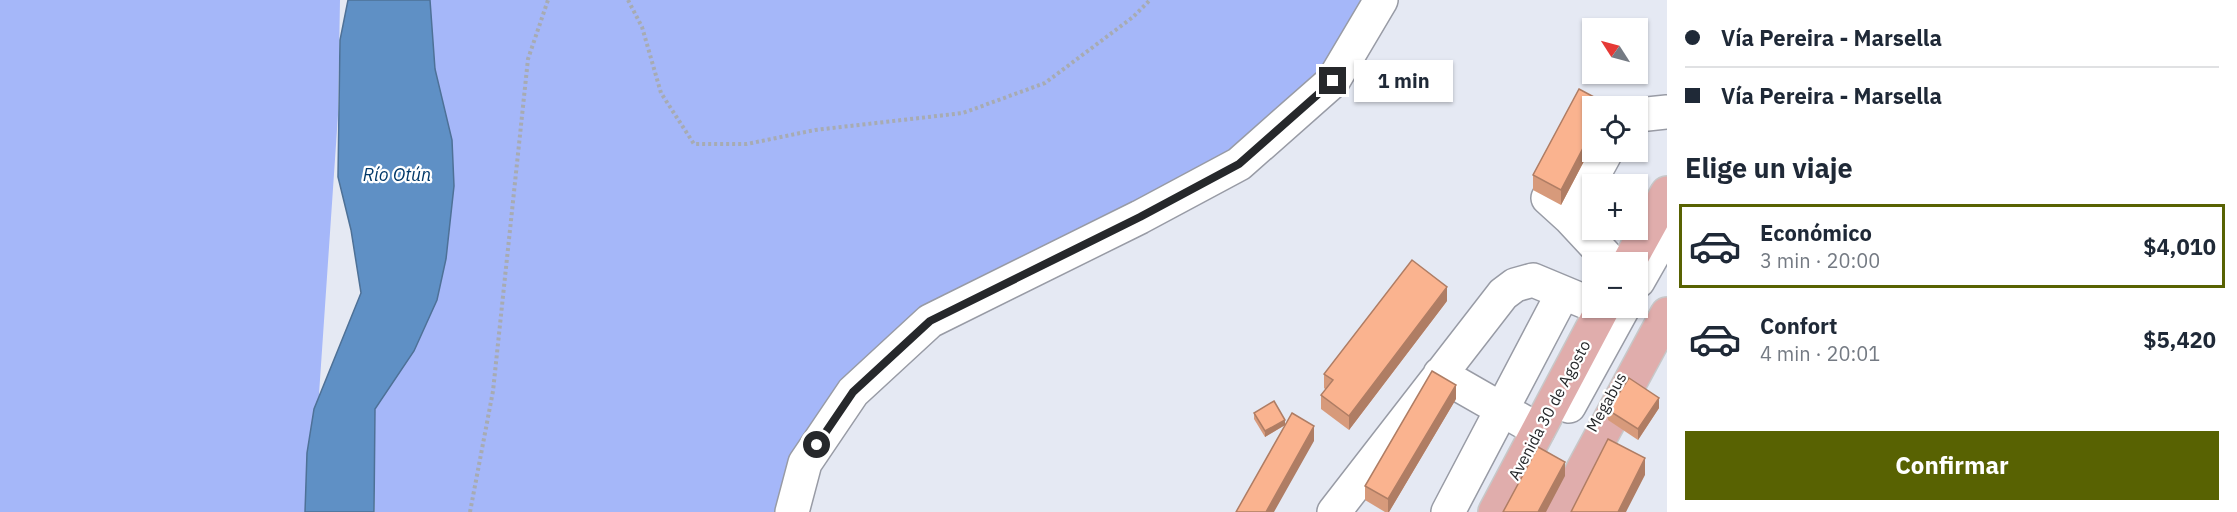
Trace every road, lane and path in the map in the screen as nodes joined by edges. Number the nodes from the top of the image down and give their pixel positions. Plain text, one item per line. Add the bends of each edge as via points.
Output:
1 (549, 0) edge
2 (628, 0) edge
3 (1150, 0) edge
4 (1381, 0) edge
5 (1667, 112) edge
6 (1648, 114) edge
7 (1598, 162) edge
8 (1667, 193) edge
9 (1667, 230) edge
10 (1601, 252) edge
11 (1635, 252) edge
12 (1648, 263) edge
13 (1563, 293) junction
14 (1667, 293) edge
15 (1582, 299) edge
16 (1667, 314) edge
17 (1598, 318) edge
18 (1599, 318) edge
19 (1440, 374) junction
20 (1502, 409) junction
21 (1538, 430) junction
22 (1340, 510) edge
23 (470, 512) edge
24 (792, 512) edge
25 (1448, 512) edge
26 (1495, 512) edge
27 (1510, 512) edge
28 (1546, 512) edge
29 (1560, 512) edge

1 - 23 path via 528,59 493,391
2 - 3 path via 642,27 661,93 694,144 747,144 815,130 963,113 1045,83
4 - 24 street via 1333,81 1239,164 930,321 853,392 804,463
5 - 6 street
7 - 10 street via 1559,208
8 - 11 main road
9 - 12 street
13 - 15 street
13 - 19 street via 1533,280 1515,285 1503,294
13 - 20 street
14 - 28 street, Megabus
16 - 29 main road
17 - 21 main road, Avenida 30 de Agosto
18 - 27 street, Megabus
19 - 20 street
19 - 22 street
20 - 21 street
20 - 25 street
21 - 26 main road, Avenida 30 de Agosto

